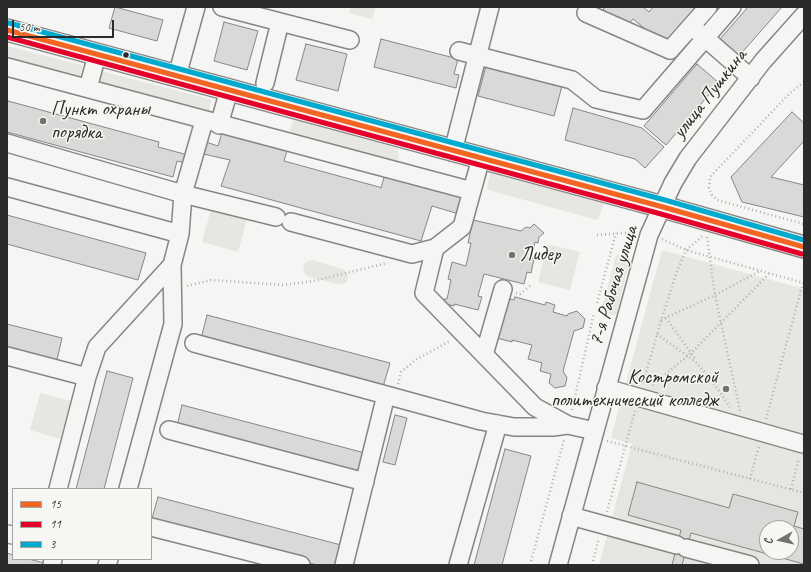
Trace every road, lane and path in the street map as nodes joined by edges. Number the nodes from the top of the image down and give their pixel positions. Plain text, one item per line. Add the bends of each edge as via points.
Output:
1 (196, 7) edge
2 (222, 7) edge
3 (265, 7) edge
4 (490, 7) edge
5 (708, 7) edge
6 (732, 7) edge
7 (586, 13) dead end
8 (278, 14) edge
9 (804, 15) edge
10 (691, 26) junction
11 (7, 30) edge
12 (705, 38) junction
13 (350, 40) dead end
14 (459, 51) dead end
15 (97, 55) junction
16 (478, 56) junction
17 (7, 67) edge
18 (177, 76) junction
19 (751, 78) junction
20 (804, 82) edge
21 (265, 83) dead end
22 (88, 88) junction
23 (229, 90) junction
24 (211, 123) junction
25 (7, 143) edge
26 (453, 151) junction
27 (481, 158) junction
28 (7, 187) edge
29 (472, 191) junction
30 (183, 194) junction
31 (717, 200) junction
32 (663, 207) junction
33 (710, 221) junction
34 (804, 224) edge
35 (616, 233) junction
36 (180, 234) junction
37 (597, 235) dead end
38 (649, 235) junction
39 (804, 247) edge
40 (435, 248) junction
41 (686, 250) junction
42 (412, 254) junction
43 (709, 256) junction
44 (172, 265) junction
45 (760, 271) junction
46 (769, 273) junction
47 (803, 283) edge
48 (172, 290) junction
49 (503, 290) dead end
50 (715, 295) junction
51 (597, 303) dead end
52 (666, 318) junction
53 (661, 321) junction
54 (721, 321) junction
55 (463, 333) junction
56 (657, 334) junction
57 (194, 343) dead end
58 (691, 353) junction
59 (484, 354) junction
60 (7, 356) edge
61 (688, 356) junction
62 (697, 363) junction
63 (87, 377) junction
64 (606, 388) junction
65 (390, 396) junction
66 (639, 398) junction
67 (498, 424) junction
68 (568, 425) junction
69 (744, 428) junction
70 (169, 430) dead end
71 (762, 433) junction
72 (594, 434) junction
73 (803, 444) joint
74 (625, 446) junction
75 (750, 479) junction
76 (365, 482) junction
77 (58, 488) edge
78 (128, 488) edge
79 (791, 490) junction
80 (804, 493) edge
81 (571, 516) junction
82 (603, 525) junction
83 (152, 527) edge
84 (301, 565) edge
85 (344, 565) edge
86 (458, 565) edge
87 (558, 565) edge
88 (592, 565) edge
89 (750, 565) edge

1 - 18 street
2 - 8 street
3 - 8 street
4 - 16 street
5 - 10 street
6 - 12 street
7 - 10 street via 670,50
8 - 13 street
8 - 21 street
9 - 19 street, улица Пушкина
10 - 12 street
11 - 15 main road
12 - 16 street via 643,110 596,99 572,80
12 - 19 street
14 - 16 street
15 - 18 main road
15 - 22 street
16 - 26 street
17 - 22 street
18 - 23 main road
19 - 32 street, улица Пушкина via 688,158
20 - 31 path via 790,93 710,177 709,188
22 - 24 street
23 - 24 street
23 - 26 main road
24 - 29 street
24 - 30 street
25 - 30 street
26 - 27 main road
27 - 29 street
27 - 32 main road
28 - 36 street
29 - 40 street via 462,227
30 - 36 street
30 - 42 street
31 - 33 path
31 - 34 path
32 - 33 main road
32 - 38 street, 7-я Рабочая улица
33 - 39 main road
35 - 37 path
35 - 38 path via 634,231
35 - 51 path
36 - 44 street
38 - 41 path
38 - 64 street, 7-я Рабочая улица
40 - 42 street
40 - 55 street via 424,293
41 - 43 path
41 - 43 path via 707,233
41 - 53 path
42 - 48 path via 391,262 306,282 283,285 211,280
43 - 45 path
43 - 50 path
44 - 48 street
44 - 63 street via 97,347
45 - 46 path
45 - 50 path
46 - 47 path
46 - 54 path
47 - 71 path
48 - 78 street via 173,324
49 - 59 street
50 - 52 path
50 - 54 path
52 - 53 path
52 - 58 path
53 - 56 path
54 - 58 path
54 - 69 path
55 - 59 street
55 - 65 path via 417,359 401,372
56 - 61 path
56 - 66 path
57 - 65 street
58 - 61 path
58 - 62 path
59 - 68 street via 535,407
60 - 63 street
61 - 62 path
61 - 66 path
62 - 69 path
63 - 77 street
64 - 66 street
64 - 72 street, 7-я Рабочая улица
65 - 67 street
65 - 76 street
66 - 69 street
66 - 74 path
67 - 68 street via 514,427
67 - 86 street
68 - 72 street
69 - 71 street
70 - 76 street
71 - 73 street
71 - 75 path
72 - 74 path
72 - 81 street, 7-я Рабочая улица
73 - 79 path
74 - 75 path
74 - 82 path
75 - 79 path
76 - 85 street
79 - 80 path
81 - 82 street
81 - 87 street, 7-я Рабочая улица
82 - 88 path
82 - 89 street
83 - 84 street

